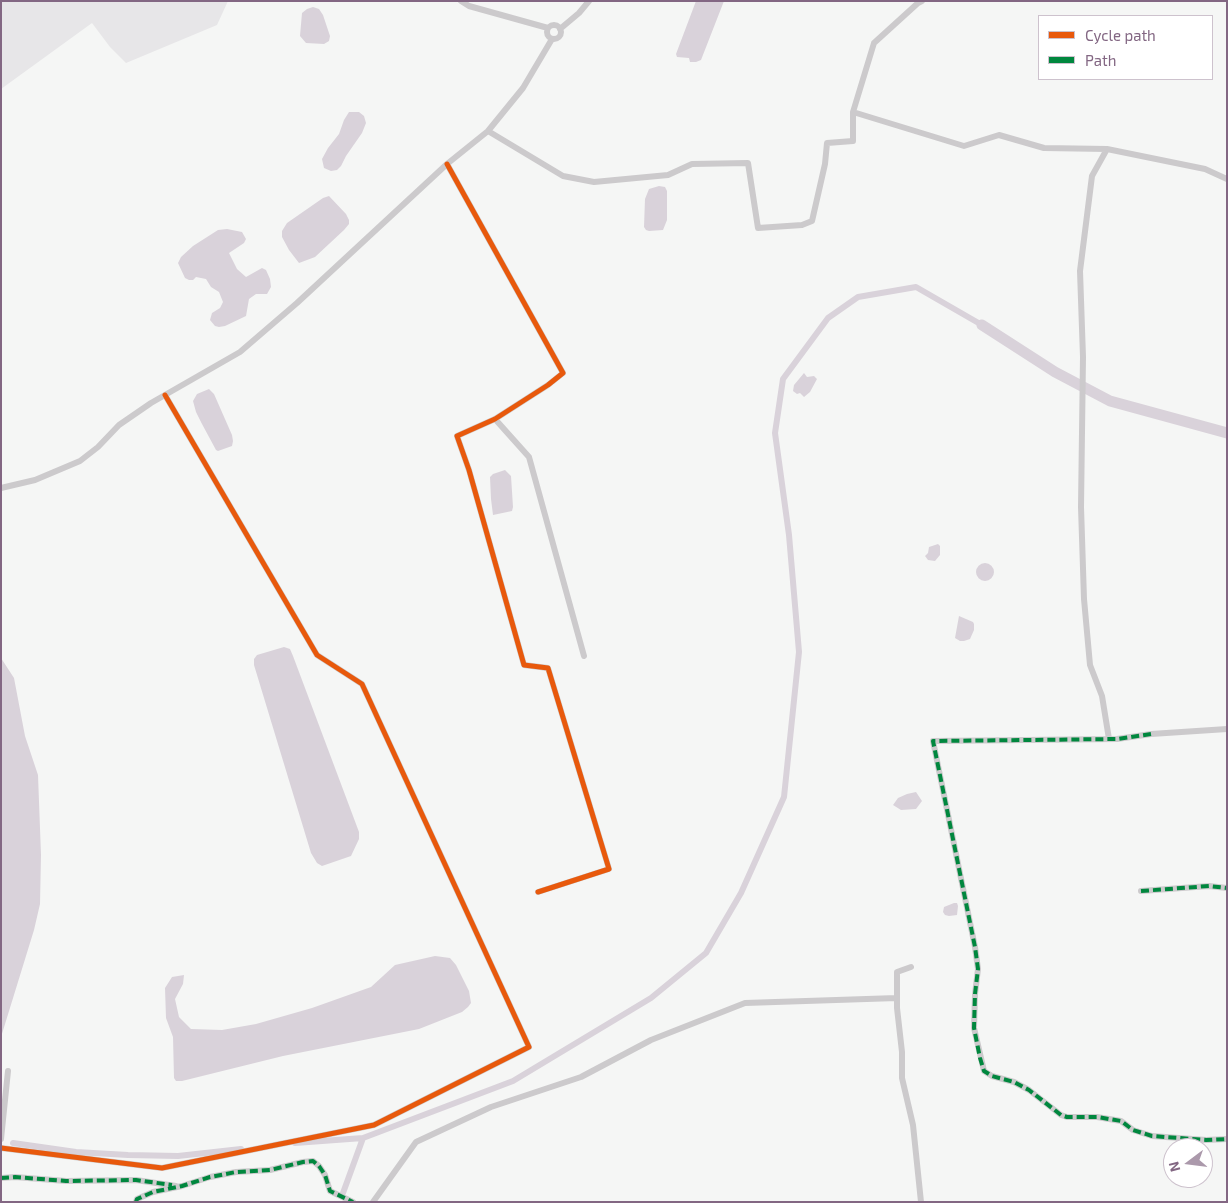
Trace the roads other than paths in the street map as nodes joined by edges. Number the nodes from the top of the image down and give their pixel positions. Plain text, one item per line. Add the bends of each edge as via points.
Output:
1 (462, 1) edge
2 (589, 1) edge
3 (922, 1) edge
4 (548, 28) junction
5 (560, 29) junction
6 (552, 39) junction
7 (854, 112) junction
8 (488, 131) junction
9 (1107, 149) junction
10 (447, 164) junction
11 (1227, 179) edge
12 (165, 395) junction
13 (495, 419) junction
14 (1, 488) edge
15 (584, 656) dead end
16 (1227, 730) edge
17 (1109, 739) junction
18 (1227, 888) edge
19 (1141, 891) dead end
20 (538, 892) dead end
21 (911, 967) dead end
22 (897, 998) junction
23 (8, 1071) dead end
24 (1, 1139) edge
25 (1227, 1139) edge
26 (1, 1148) edge
27 (1, 1178) edge
28 (182, 1186) junction
29 (136, 1202) edge
30 (352, 1202) edge
31 (373, 1202) edge
32 (921, 1202) edge

1 - 4 street via 469,6
2 - 5 street
3 - 7 street via 874,44
4 - 5 street via 552,25
4 - 6 street via 548,36
5 - 6 street via 559,36
6 - 8 street via 524,88
7 - 8 street via 853,141 827,143 812,221 802,225 758,228 748,163 692,164 668,175 594,182 563,176
7 - 9 street via 964,146 999,136 1044,148
8 - 10 street
9 - 11 street via 1205,169
9 - 17 street via 1092,176 1080,272 1084,600 1090,665 1102,696
10 - 12 street via 240,352
10 - 13 street via 564,373
12 - 14 street via 119,425 80,461 35,480
12 - 26 street via 317,655 362,684 529,1047 374,1125 162,1168
13 - 15 street via 529,457
13 - 20 street via 457,436 524,665 548,668 609,868
16 - 17 street
17 - 25 street via 933,741 975,947 978,969 974,1028 984,1072 1029,1090 1066,1117 1120,1121 1133,1130 1152,1136
18 - 19 street via 1209,886
21 - 22 street via 897,972
22 - 31 street via 745,1002 651,1040 581,1077 491,1107 416,1142
22 - 32 street via 902,1078 913,1124
23 - 24 street
27 - 28 street via 136,1180
28 - 29 street via 154,1192
28 - 30 street via 236,1172 270,1170 313,1161 322,1170 330,1191

